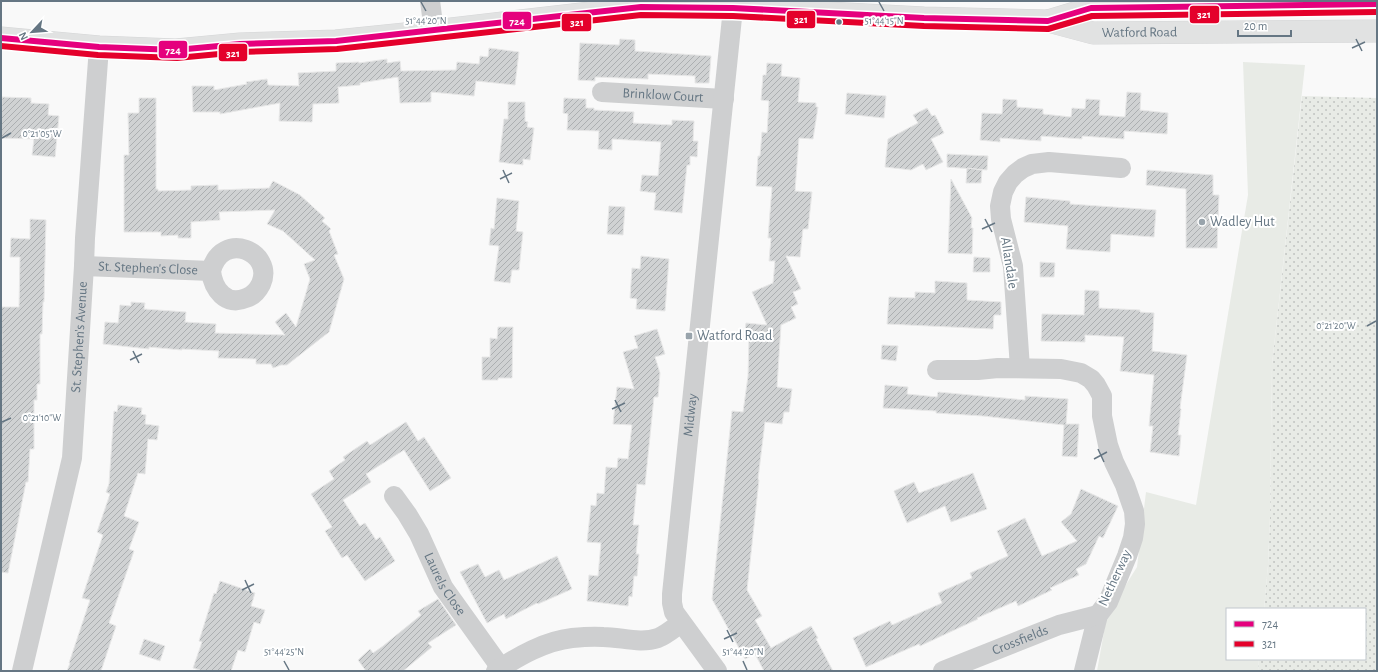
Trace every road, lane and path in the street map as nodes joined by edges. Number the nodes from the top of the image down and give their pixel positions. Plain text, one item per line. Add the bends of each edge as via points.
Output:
1 (430, 1) edge
2 (1199, 4) edge
3 (1377, 4) edge
4 (733, 8) junction
5 (1048, 21) junction
6 (434, 31) junction
7 (1377, 31) edge
8 (1198, 32) junction
9 (1, 38) edge
10 (99, 47) junction
11 (602, 92) dead end
12 (724, 100) junction
13 (1121, 168) dead end
14 (84, 266) junction
15 (211, 271) dead end
16 (1020, 368) junction
17 (937, 370) dead end
18 (394, 496) dead end
19 (1098, 615) junction
20 (681, 623) junction
21 (498, 669) edge
22 (22, 671) edge
23 (717, 671) edge
24 (943, 671) edge
25 (1084, 671) edge

1 - 6 street
2 - 3 main road, Watford Road
2 - 5 main road, Watford Road via 1091,8
2 - 8 street
4 - 5 main road, Watford Road via 924,18
4 - 6 main road, Watford Road via 641,7
4 - 12 street, Midway
5 - 8 main road, Watford Road via 1093,34
6 - 10 main road, Watford Road via 336,41 240,44 176,50
7 - 8 main road, Watford Road
9 - 10 main road, Watford Road
10 - 14 street, St. Stephen's Avenue
11 - 12 street, Brinklow Court
12 - 20 street, Midway via 672,594 674,612
13 - 16 street, Allandale via 1049,162 1032,164 1023,168 1008,182 1000,206 1013,266
14 - 15 street, St. Stephen's Close
14 - 22 street, St. Stephen's Avenue via 72,458
16 - 17 street
16 - 19 street, Netherway via 1061,369 1081,373 1096,384 1102,396 1102,416 1108,445 1134,511 1135,524 1133,538 1108,602
18 - 21 street, Laurels Close via 419,534 443,586
19 - 24 street, Crossfields via 1059,625
19 - 25 street, Netherway
20 - 21 street via 660,638 651,640 603,636 570,638 522,655
20 - 23 street, Midway

